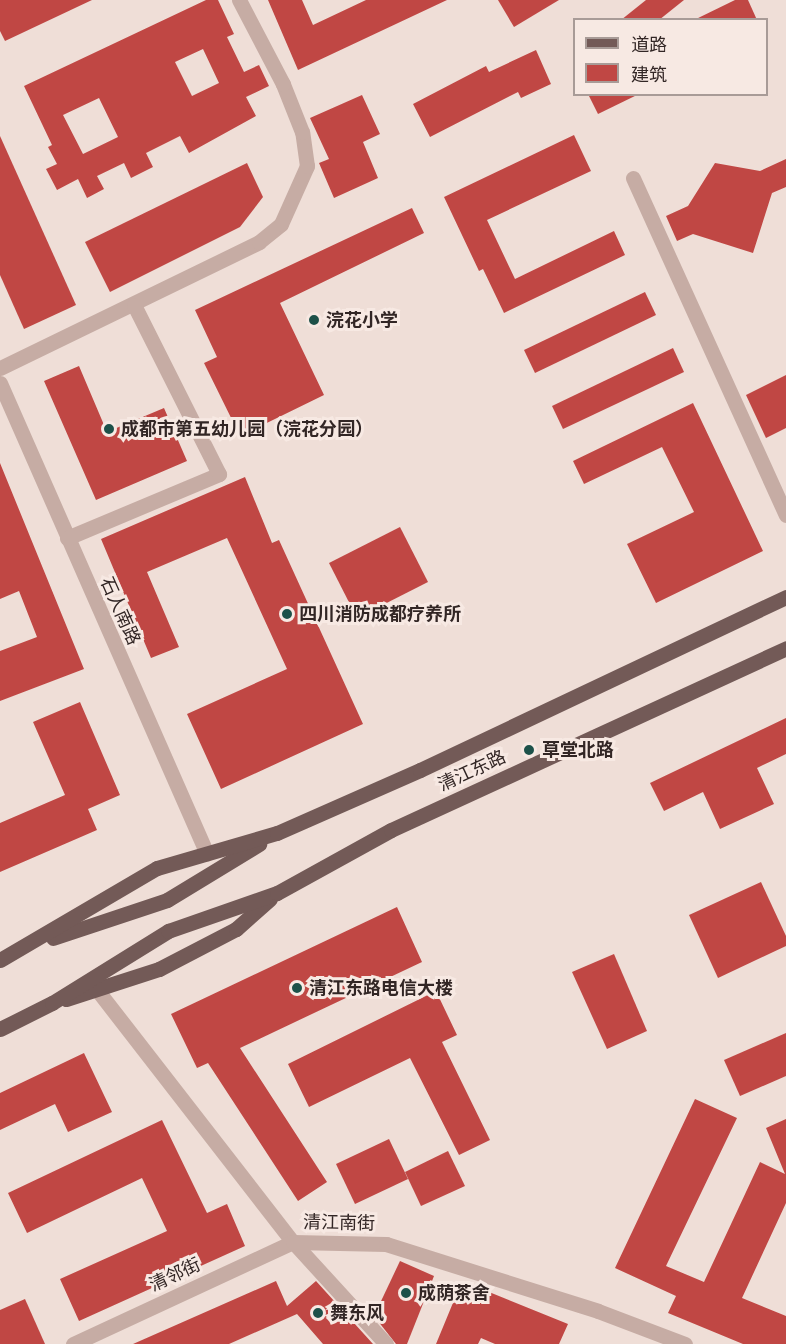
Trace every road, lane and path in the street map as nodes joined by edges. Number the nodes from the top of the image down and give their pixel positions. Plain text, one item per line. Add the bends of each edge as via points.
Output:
1 (239, 0) edge
2 (633, 178) dead end
3 (134, 304) junction
4 (0, 368) edge
5 (0, 384) edge
6 (786, 515) edge
7 (68, 538) junction
8 (786, 597) edge
9 (786, 648) edge
10 (277, 833) junction
11 (207, 854) junction
12 (277, 893) junction
13 (23, 947) junction
14 (0, 960) edge
15 (98, 991) junction
16 (52, 1003) junction
17 (0, 1029) edge
18 (293, 1242) junction
19 (73, 1344) edge
20 (386, 1344) edge
21 (685, 1344) edge

1 - 3 street via 287,93 302,132 307,166 281,224 259,242
2 - 6 street
3 - 4 street
3 - 7 street via 219,474
5 - 7 street, 石人南路
7 - 11 street, 石人南路
8 - 10 main road, 清江东路
9 - 12 main road, 清江东路 via 391,830
10 - 11 main road, 清江东路
10 - 13 main road, 清江东路 via 167,900
11 - 13 main road, 清江东路 via 157,868
12 - 15 main road, 清江东路 via 236,929 159,969
12 - 16 main road, 清江东路 via 168,931
13 - 14 main road, 清江东路
15 - 16 main road, 清江东路
15 - 18 street, 清江南街
16 - 17 main road, 清江东路
18 - 19 street, 清邻街
18 - 20 street
18 - 21 street, 清江南街 via 386,1244 598,1311

